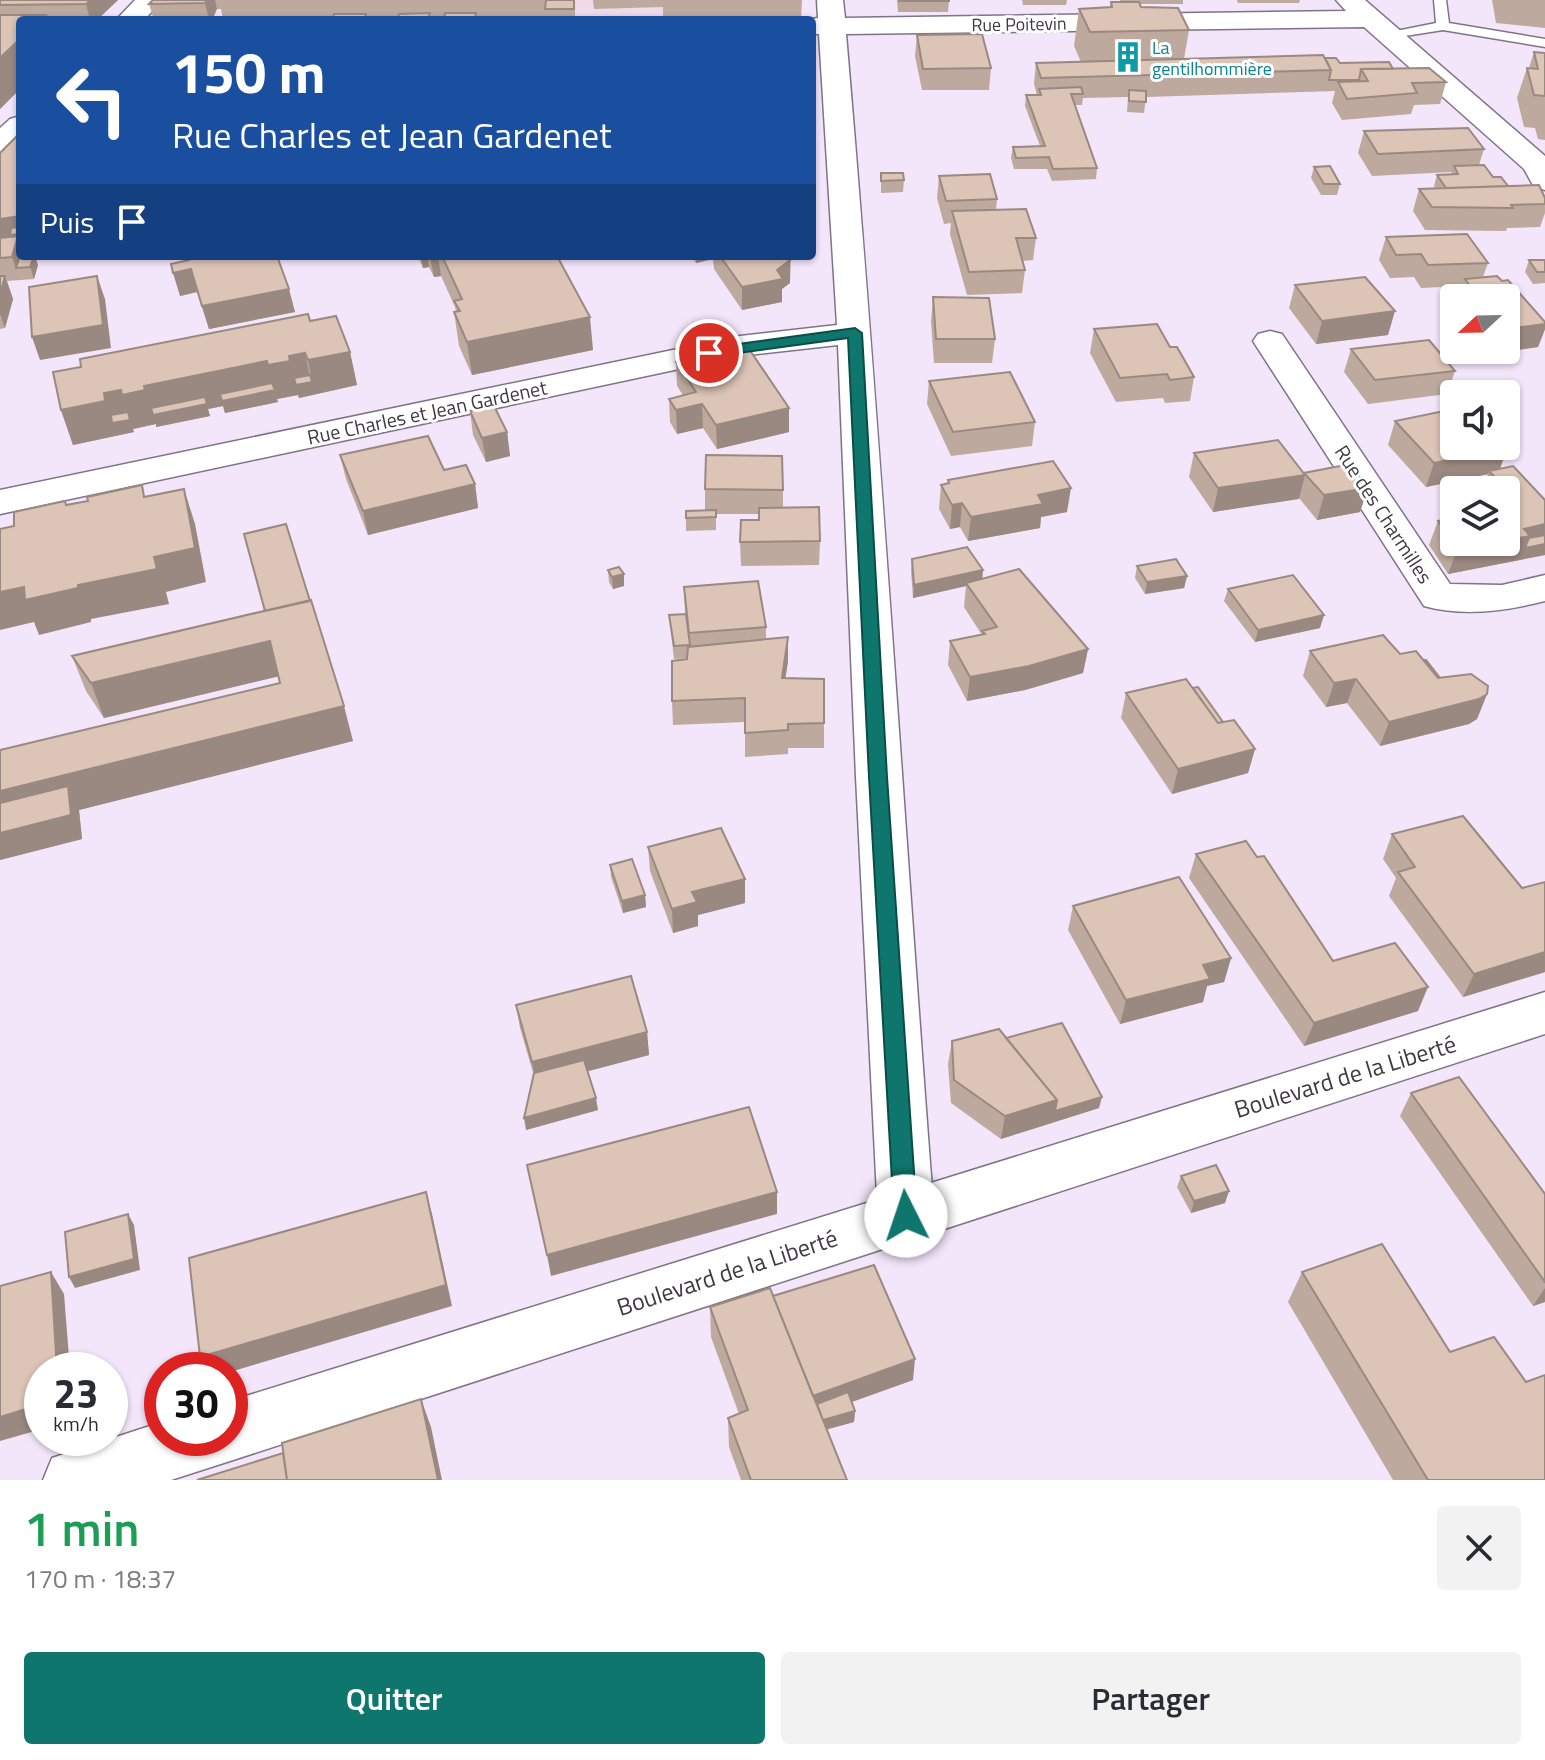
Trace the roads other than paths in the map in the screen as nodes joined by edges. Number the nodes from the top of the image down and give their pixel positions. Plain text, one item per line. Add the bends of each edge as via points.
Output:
1 (150, 0) edge
2 (1349, 0) edge
3 (1440, 0) edge
4 (133, 16) edge
5 (824, 18) edge
6 (1443, 26) junction
7 (1381, 28) junction
8 (1545, 43) edge
9 (16, 129) edge
10 (0, 144) edge
11 (1545, 181) edge
12 (855, 333) junction
13 (1270, 341) dead end
14 (0, 502) edge
15 (1545, 588) edge
16 (1545, 1013) edge
17 (906, 1216) junction
18 (248, 1425) edge
19 (150, 1456) edge
20 (74, 1480) edge

1 - 4 street
2 - 7 street
3 - 6 lane
5 - 7 street, Rue Poitevin
5 - 12 street
6 - 7 lane
6 - 8 lane
7 - 11 street via 1537,165
9 - 10 street
12 - 14 street, Rue Charles et Jean Gardenet via 740,346
12 - 17 street
13 - 15 street, Rue des Charmilles via 1438,597 1502,598
16 - 17 street, Boulevard de la Liberté
17 - 18 street, Boulevard de la Liberté
19 - 20 street

